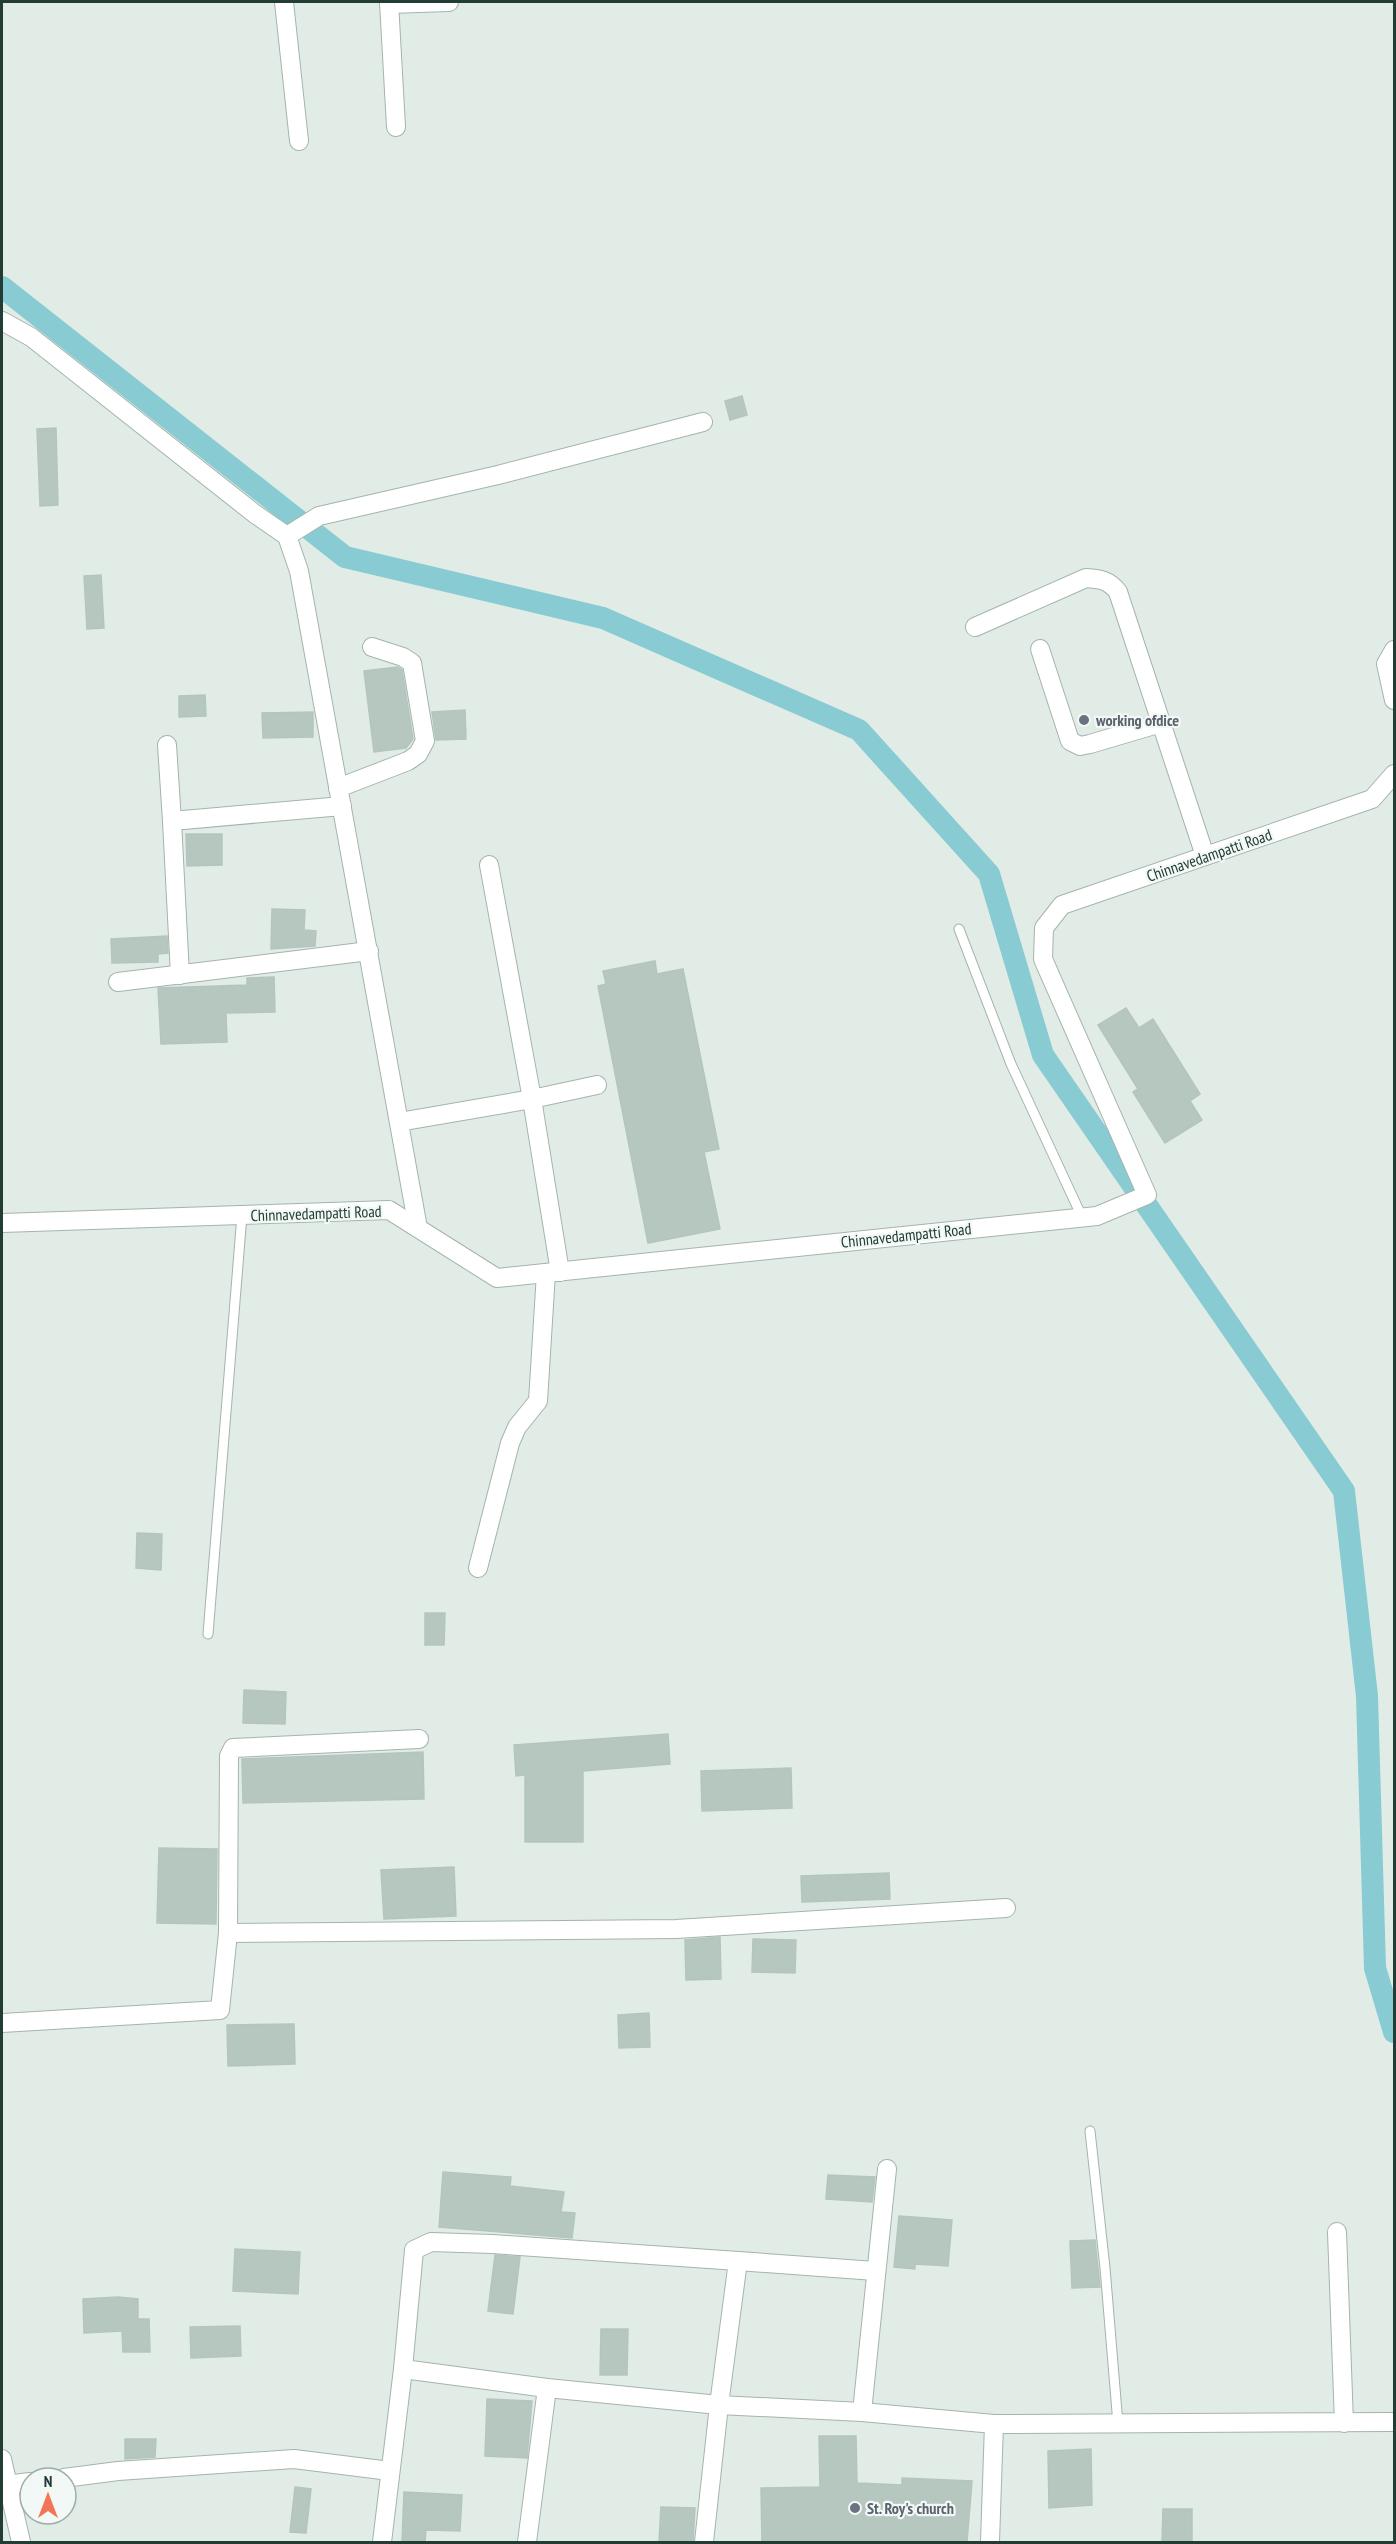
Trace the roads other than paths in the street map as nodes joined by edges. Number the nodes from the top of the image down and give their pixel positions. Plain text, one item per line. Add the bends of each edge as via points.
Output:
1 (284, 2) edge
2 (449, 2) edge
3 (389, 3) edge
4 (396, 127) dead end
5 (299, 141) dead end
6 (2, 321) edge
7 (704, 422) dead end
8 (288, 536) junction
9 (975, 627) dead end
10 (372, 647) dead end
11 (1040, 649) dead end
12 (1395, 650) edge
13 (1395, 700) edge
14 (1161, 723) junction
15 (167, 745) dead end
16 (1395, 774) edge
17 (339, 788) junction
18 (342, 806) junction
19 (172, 821) junction
20 (1205, 856) junction
21 (489, 865) dead end
22 (959, 929) dead end
23 (369, 951) junction
24 (180, 975) junction
25 (118, 982) dead end
26 (597, 1085) dead end
27 (532, 1099) junction
28 (399, 1122) junction
29 (242, 1215) junction
30 (1089, 1217) junction
31 (2, 1223) edge
32 (418, 1228) junction
33 (553, 1272) junction
34 (478, 1568) dead end
35 (208, 1634) dead end
36 (419, 1739) dead end
37 (1006, 1908) dead end
38 (228, 1933) junction
39 (2, 2023) edge
40 (1090, 2131) dead end
41 (887, 2169) dead end
42 (1337, 2232) dead end
43 (738, 2261) junction
44 (875, 2271) junction
45 (403, 2369) junction
46 (547, 2388) junction
47 (719, 2405) junction
48 (862, 2412) junction
49 (1395, 2422) edge
50 (1344, 2423) junction
51 (994, 2424) junction
52 (1118, 2424) junction
53 (2, 2459) edge
54 (390, 2471) junction
55 (78, 2476) edge
56 (18, 2484) edge
57 (6, 2486) junction
58 (21, 2542) edge
59 (382, 2542) edge
60 (527, 2542) edge
61 (704, 2542) edge
62 (990, 2542) edge

1 - 5 street
2 - 3 street
3 - 4 street
6 - 8 street via 31,337
7 - 8 street via 319,516
8 - 17 street via 299,571
9 - 14 street via 1086,578 1112,584
10 - 17 street via 412,663 425,741 418,754 408,761
11 - 14 street via 1070,741 1080,746
12 - 13 street via 1386,664
14 - 20 street
15 - 19 street
16 - 20 street, Chinnavedampatti Road via 1372,799
17 - 18 street
18 - 19 street
18 - 23 street
19 - 24 street
20 - 30 street, Chinnavedampatti Road via 1062,905 1044,928 1043,959 1147,1195
21 - 27 street
22 - 30 lane via 1011,1064
23 - 24 street
23 - 28 street
24 - 25 street
26 - 27 street
27 - 28 street
27 - 33 street
28 - 32 street
29 - 31 street, Chinnavedampatti Road
29 - 32 street, Chinnavedampatti Road via 389,1210
29 - 35 lane
30 - 33 street, Chinnavedampatti Road
32 - 33 street, Chinnavedampatti Road via 497,1278
33 - 34 street via 538,1401 517,1426 510,1443
36 - 38 street via 233,1748 229,1756
37 - 38 street via 676,1929
38 - 39 street via 220,2010
40 - 52 lane
41 - 44 street
42 - 50 street
43 - 44 street
43 - 45 street via 431,2242 414,2250
43 - 47 street
44 - 48 street
45 - 46 street
45 - 54 street
46 - 47 street
46 - 60 street
47 - 48 street
47 - 61 street
48 - 51 street
49 - 50 street
50 - 52 street
51 - 52 street
51 - 62 street
53 - 57 street
54 - 55 street via 294,2459
54 - 59 street
56 - 57 street
57 - 58 street

